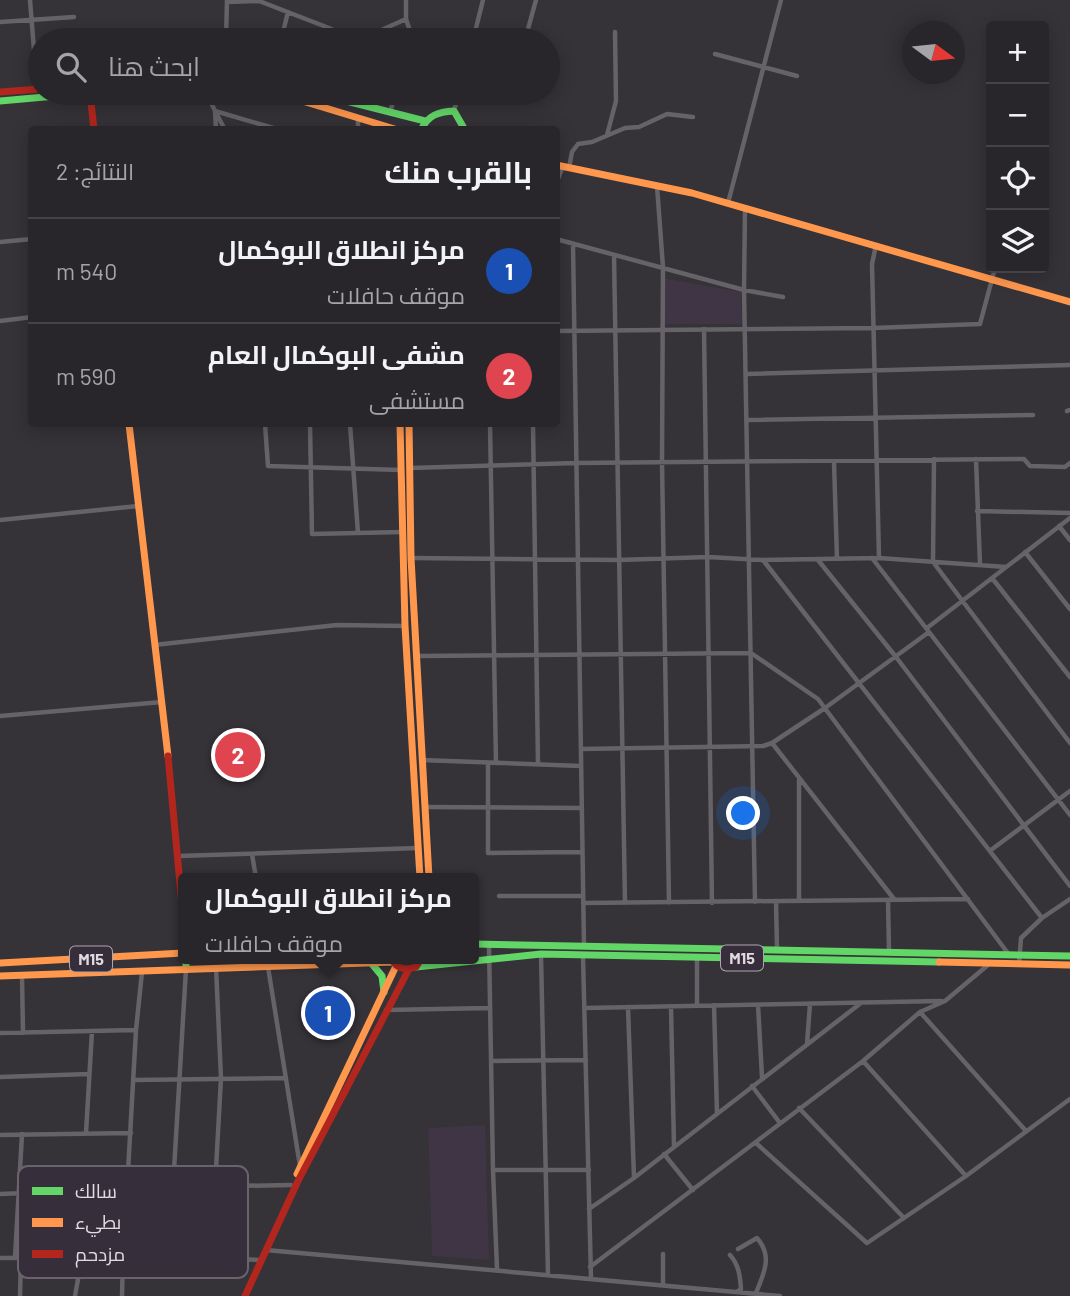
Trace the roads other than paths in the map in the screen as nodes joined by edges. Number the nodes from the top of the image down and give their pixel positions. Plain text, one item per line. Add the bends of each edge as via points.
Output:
1 (30, 0) edge
2 (275, 0) edge
3 (406, 0) edge
4 (483, 0) edge
5 (536, 0) edge
6 (781, 0) edge
7 (227, 1) edge
8 (273, 6) junction
9 (288, 12) junction
10 (74, 17) dead end
11 (406, 19) junction
12 (31, 20) junction
13 (0, 22) edge
14 (32, 28) edge
15 (226, 28) edge
16 (284, 28) edge
17 (326, 28) edge
18 (386, 28) edge
19 (409, 28) edge
20 (475, 28) edge
21 (528, 28) edge
22 (615, 32) dead end
23 (715, 54) dead end
24 (764, 67) junction
25 (797, 76) dead end
26 (28, 90) edge
27 (0, 92) edge
28 (28, 99) edge
29 (0, 101) edge
30 (91, 105) edge
31 (213, 105) edge
32 (316, 105) edge
33 (360, 105) edge
34 (392, 105) edge
35 (456, 105) edge
36 (215, 111) junction
37 (454, 111) junction
38 (389, 113) junction
39 (693, 117) dead end
40 (359, 118) junction
41 (425, 121) junction
42 (94, 126) edge
43 (216, 126) edge
44 (223, 126) edge
45 (266, 126) edge
46 (358, 126) edge
47 (385, 126) edge
48 (423, 126) edge
49 (463, 126) edge
50 (606, 136) junction
51 (563, 166) edge
52 (657, 186) junction
53 (728, 203) junction
54 (745, 207) junction
55 (28, 239) edge
56 (560, 240) edge
57 (0, 242) edge
58 (573, 244) junction
59 (876, 245) junction
60 (614, 255) junction
61 (663, 267) junction
62 (993, 273) edge
63 (991, 281) junction
64 (744, 290) junction
65 (783, 297) dead end
66 (1070, 302) edge
67 (28, 318) edge
68 (0, 321) edge
69 (746, 327) junction
70 (873, 328) junction
71 (661, 329) junction
72 (704, 329) junction
73 (574, 330) junction
74 (615, 330) junction
75 (560, 331) edge
76 (1070, 365) edge
77 (874, 371) junction
78 (747, 374) junction
79 (1033, 415) dead end
80 (876, 418) junction
81 (747, 421) junction
82 (129, 427) edge
83 (265, 427) edge
84 (310, 427) edge
85 (350, 427) edge
86 (400, 427) edge
87 (409, 427) edge
88 (490, 427) edge
89 (533, 427) edge
90 (878, 459) junction
91 (934, 459) junction
92 (976, 459) junction
93 (706, 461) junction
94 (748, 461) junction
95 (662, 462) junction
96 (834, 462) junction
97 (576, 463) junction
98 (618, 463) junction
99 (1070, 463) edge
100 (533, 464) junction
101 (491, 465) junction
102 (311, 467) junction
103 (410, 468) junction
104 (354, 469) junction
105 (401, 470) junction
106 (138, 506) junction
107 (977, 511) junction
108 (1070, 515) edge
109 (0, 520) edge
110 (1059, 526) junction
111 (402, 532) junction
112 (358, 533) junction
113 (1070, 540) edge
114 (1025, 552) junction
115 (708, 557) junction
116 (411, 558) junction
117 (663, 558) junction
118 (872, 558) junction
119 (880, 558) junction
120 (492, 559) junction
121 (535, 559) junction
122 (578, 559) junction
123 (619, 559) junction
124 (836, 559) junction
125 (750, 560) junction
126 (762, 560) junction
127 (817, 560) junction
128 (933, 562) junction
129 (980, 565) junction
130 (1006, 567) junction
131 (992, 578) junction
132 (962, 601) junction
133 (1070, 609) edge
134 (405, 626) junction
135 (928, 630) junction
136 (154, 645) junction
137 (665, 653) junction
138 (709, 653) junction
139 (751, 653) junction
140 (536, 654) junction
141 (579, 654) junction
142 (621, 654) junction
143 (494, 655) junction
144 (416, 656) junction
145 (896, 657) junction
146 (1070, 677) edge
147 (859, 684) junction
148 (162, 702) junction
149 (825, 708) junction
150 (0, 716) edge
151 (772, 743) junction
152 (1070, 743) edge
153 (709, 747) junction
154 (754, 748) junction
155 (581, 749) junction
156 (623, 749) junction
157 (666, 749) junction
158 (421, 760) junction
159 (488, 763) junction
160 (496, 763) junction
161 (538, 764) junction
162 (581, 766) junction
163 (799, 779) junction
164 (1070, 791) edge
165 (1058, 799) junction
166 (424, 807) junction
167 (488, 807) junction
168 (582, 808) junction
169 (1070, 815) edge
170 (1024, 824) junction
171 (418, 848) junction
172 (991, 850) junction
173 (582, 852) junction
174 (252, 853) junction
175 (179, 856) junction
176 (180, 873) edge
177 (255, 873) edge
178 (420, 873) edge
179 (429, 873) edge
180 (1070, 886) edge
181 (499, 895) dead end
182 (583, 896) junction
183 (968, 899) junction
184 (1070, 899) edge
185 (892, 900) junction
186 (776, 901) junction
187 (799, 901) junction
188 (712, 902) junction
189 (755, 902) junction
190 (583, 903) junction
191 (625, 903) junction
192 (669, 903) junction
193 (1042, 918) junction
194 (479, 944) edge
195 (489, 945) junction
196 (584, 951) junction
197 (178, 953) edge
198 (698, 953) junction
199 (541, 954) junction
200 (777, 955) junction
201 (1070, 956) edge
202 (889, 957) junction
203 (488, 958) junction
204 (479, 959) edge
205 (991, 959) junction
206 (1015, 959) junction
207 (0, 963) edge
208 (186, 964) edge
209 (372, 964) joint
210 (392, 964) edge
211 (395, 964) edge
212 (416, 964) edge
213 (442, 964) edge
214 (1070, 965) edge
215 (268, 966) junction
216 (216, 967) junction
217 (186, 968) junction
218 (412, 968) junction
219 (142, 971) junction
220 (22, 975) junction
221 (0, 976) edge
222 (384, 992) junction
223 (944, 1001) junction
224 (861, 1003) junction
225 (810, 1004) junction
226 (714, 1005) junction
227 (758, 1005) junction
228 (697, 1006) junction
229 (628, 1007) junction
230 (671, 1007) junction
231 (490, 1008) junction
232 (584, 1008) junction
233 (386, 1010) junction
234 (920, 1012) junction
235 (373, 1014) junction
236 (382, 1018) junction
237 (136, 1030) junction
238 (92, 1031) junction
239 (0, 1033) edge
240 (23, 1033) junction
241 (807, 1044) junction
242 (491, 1060) junction
243 (543, 1060) junction
244 (586, 1060) junction
245 (863, 1061) junction
246 (89, 1074) junction
247 (0, 1077) edge
248 (221, 1078) junction
249 (286, 1078) junction
250 (762, 1078) junction
251 (180, 1079) junction
252 (134, 1080) junction
253 (752, 1086) junction
254 (1070, 1099) edge
255 (799, 1108) junction
256 (717, 1112) junction
257 (780, 1123) junction
258 (1026, 1131) junction
259 (86, 1132) junction
260 (131, 1133) junction
261 (22, 1134) junction
262 (0, 1135) edge
263 (756, 1143) junction
264 (674, 1146) junction
265 (664, 1154) junction
266 (21, 1166) edge
267 (129, 1166) edge
268 (174, 1166) edge
269 (216, 1166) edge
270 (300, 1166) junction
271 (493, 1170) junction
272 (546, 1170) junction
273 (589, 1170) junction
274 (966, 1176) junction
275 (634, 1178) junction
276 (295, 1182) junction
277 (248, 1184) edge
278 (693, 1190) junction
279 (18, 1193) edge
280 (0, 1194) edge
281 (589, 1209) junction
282 (904, 1218) junction
283 (267, 1246) junction
284 (738, 1249) dead end
285 (663, 1254) dead end
286 (730, 1255) dead end
287 (0, 1258) edge
288 (18, 1258) edge
289 (248, 1260) edge
290 (260, 1260) junction
291 (590, 1267) junction
292 (497, 1269) junction
293 (548, 1275) junction
294 (19, 1278) edge
295 (78, 1278) edge
296 (122, 1278) edge
297 (591, 1278) junction
298 (663, 1285) junction
299 (737, 1292) junction
300 (759, 1294) edge
301 (20, 1296) edge
302 (75, 1296) edge
303 (122, 1296) edge
304 (245, 1296) edge
305 (780, 1296) edge

1 - 12 street
2 - 8 street
3 - 11 street
4 - 20 street
5 - 21 street
6 - 24 street
7 - 8 street
7 - 15 street
8 - 9 street
9 - 16 street
9 - 17 street
10 - 12 street
11 - 18 street
11 - 19 street
12 - 13 street
12 - 14 street
22 - 50 street via 616,101
23 - 24 street
24 - 25 street
24 - 53 street
26 - 27 main road
28 - 29 main road
30 - 42 main road
31 - 36 street
32 - 40 main road
33 - 38 main road
34 - 38 street
35 - 37 street
36 - 43 street
36 - 44 street
36 - 45 street
37 - 41 main road via 437,112
37 - 49 main road
38 - 41 main road
39 - 50 street via 667,114
40 - 46 street
40 - 47 main road
41 - 48 main road
50 - 51 street via 578,144
51 - 52 main road
52 - 53 main road
52 - 61 street
53 - 54 main road
54 - 59 main road
54 - 64 street
55 - 57 street
56 - 58 street
58 - 60 street
58 - 73 street
59 - 63 main road
59 - 70 street
60 - 61 street
60 - 74 street
61 - 64 street
61 - 71 street
62 - 63 street
63 - 66 main road
63 - 70 street via 980,324
64 - 65 street
64 - 69 street
67 - 68 street
69 - 70 street
69 - 72 street
69 - 78 street
70 - 77 street
71 - 72 street
71 - 74 street
71 - 95 street
72 - 93 street
73 - 74 street
73 - 75 street
73 - 97 street
74 - 98 street
76 - 77 street
77 - 78 street
77 - 80 street
78 - 81 street
79 - 80 street
80 - 81 street
80 - 90 street
81 - 94 street
82 - 106 main road
83 - 102 street via 268,466
84 - 102 street
85 - 104 street
86 - 105 main road
87 - 103 main road
88 - 101 street
89 - 100 street
90 - 91 street
90 - 96 street
90 - 119 street
91 - 92 street
91 - 128 street
92 - 99 street via 1024,459 1030,466 1065,467
92 - 107 street
93 - 94 street
93 - 95 street
93 - 115 street
94 - 96 street
94 - 125 street
95 - 98 street
95 - 117 street
96 - 124 street
97 - 98 street
97 - 100 street
97 - 122 street
98 - 123 street
100 - 101 street
100 - 121 street
101 - 103 street
101 - 120 street
102 - 104 street
102 - 112 street via 312,534
103 - 116 main road
104 - 105 street
104 - 112 street
105 - 111 main road
106 - 109 street
106 - 136 main road
107 - 108 street
107 - 129 street
108 - 110 street
110 - 113 street
110 - 114 street
111 - 112 street
111 - 134 main road
114 - 130 street
114 - 133 street
115 - 117 street
115 - 125 street
115 - 138 street
116 - 120 street
116 - 144 main road
117 - 123 street
117 - 137 street
118 - 119 street
118 - 124 street
118 - 135 street
119 - 128 street
120 - 121 street
120 - 143 street
121 - 122 street
121 - 140 street
122 - 123 street
122 - 141 street
123 - 142 street
124 - 127 street
125 - 126 street
125 - 139 street
126 - 127 street
126 - 147 street
127 - 145 street
128 - 129 street
128 - 132 street
129 - 130 street
130 - 131 street
131 - 132 street
131 - 146 street
132 - 135 street
132 - 152 street
134 - 136 street via 337,625
134 - 171 main road
135 - 145 street
135 - 165 street
136 - 148 main road
137 - 138 street
137 - 142 street
137 - 157 street
138 - 139 street
138 - 153 street
139 - 149 street
139 - 154 street
140 - 141 street
140 - 143 street
140 - 161 street
141 - 142 street
141 - 155 street
142 - 156 street
143 - 144 street
143 - 160 street
144 - 158 main road
145 - 147 street
145 - 170 street
147 - 149 street
147 - 172 street
148 - 150 street
148 - 175 main road
149 - 151 street
149 - 183 street
151 - 154 street
151 - 163 street
153 - 154 street
153 - 157 street
153 - 188 street
154 - 189 street
155 - 156 street
155 - 162 street
156 - 157 street
156 - 191 street
157 - 192 street
158 - 159 street
158 - 166 main road
159 - 160 street
159 - 167 street
160 - 161 street
161 - 162 street
162 - 168 street
163 - 185 street
163 - 187 street
164 - 165 street
165 - 169 street
165 - 170 street
166 - 167 street
166 - 179 main road
167 - 168 street
167 - 173 street via 488,853
168 - 173 street
170 - 172 street
170 - 180 street
171 - 174 street
171 - 178 main road
172 - 193 street
173 - 182 street
174 - 175 street
174 - 177 street
175 - 176 main road
181 - 182 street
182 - 190 street
183 - 185 street
183 - 206 street
184 - 193 street
185 - 187 street
185 - 202 street
186 - 187 street
186 - 189 street
186 - 200 street
188 - 189 street
188 - 192 street
190 - 191 street
190 - 196 street
191 - 192 street
193 - 206 street via 1021,938
194 - 195 main road, M15
195 - 196 main road, M15
195 - 203 street
196 - 198 main road, M15
196 - 199 main road, M15
196 - 232 street
197 - 207 main road, M15
198 - 200 main road, M15
198 - 228 street
199 - 203 main road, M15
199 - 243 street
200 - 202 main road, M15
201 - 206 main road, M15
202 - 205 main road, M15
203 - 204 main road, M15
203 - 231 street
205 - 206 main road, M15
205 - 223 street
206 - 214 main road, M15
208 - 217 main road
209 - 215 main road, M15
209 - 222 main road via 383,974
210 - 222 main road
211 - 218 main road via 400,969
212 - 218 main road
213 - 218 main road, M15
215 - 216 main road, M15
215 - 249 street
216 - 217 main road, M15
216 - 248 street
217 - 219 main road, M15
217 - 251 street
218 - 233 main road
219 - 220 main road, M15
219 - 237 street
220 - 221 main road, M15
220 - 240 street
222 - 235 main road
223 - 224 street
223 - 234 street
224 - 225 street
224 - 241 street
225 - 227 street
225 - 241 street
226 - 227 street
226 - 228 street
226 - 256 street
227 - 250 street
228 - 230 street
229 - 230 street
229 - 232 street
229 - 275 street
230 - 264 street
231 - 233 street
231 - 242 street
232 - 244 street
233 - 236 main road
234 - 245 street
234 - 258 street
235 - 236 main road
235 - 270 main road
236 - 276 main road
237 - 238 street
237 - 252 street
238 - 240 street
238 - 246 street
239 - 240 street
241 - 250 street
242 - 243 street
242 - 271 street
243 - 244 street
243 - 272 street
244 - 273 street
245 - 255 street
245 - 274 street
246 - 247 street
246 - 259 street
248 - 249 street
248 - 251 street
248 - 269 street
249 - 270 street
250 - 253 street
251 - 252 street
251 - 268 street
252 - 260 street
253 - 256 street
253 - 257 street
254 - 258 street
255 - 257 street
255 - 282 street
256 - 264 street
257 - 263 street
258 - 274 street
259 - 260 street
259 - 261 street
260 - 267 street
261 - 262 street
261 - 266 street
263 - 278 street
263 - 282 street via 867,1243
264 - 265 street
265 - 275 street
265 - 278 street
270 - 276 main road
271 - 272 street
271 - 292 street
272 - 273 street
272 - 293 street
273 - 281 street
274 - 282 street
275 - 281 street
276 - 277 street
276 - 283 main road
278 - 291 street
279 - 280 street
281 - 291 street
283 - 290 main road
283 - 292 street
284 - 300 street via 757,1238 765,1247
285 - 298 street
286 - 299 street via 740,1276
287 - 288 street
289 - 290 street
290 - 304 main road
291 - 297 street
292 - 293 street
293 - 297 street
294 - 301 street
295 - 302 street
296 - 303 street
297 - 298 street
298 - 299 street
299 - 300 street
300 - 305 street

